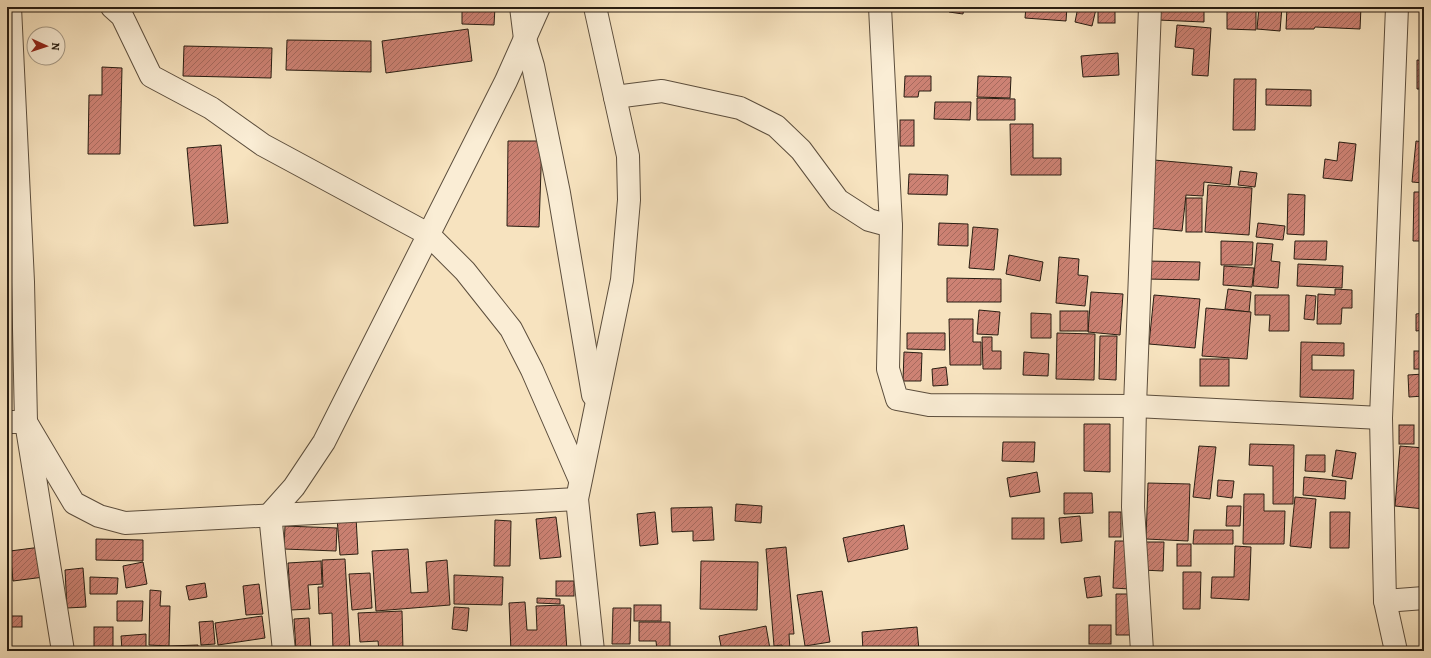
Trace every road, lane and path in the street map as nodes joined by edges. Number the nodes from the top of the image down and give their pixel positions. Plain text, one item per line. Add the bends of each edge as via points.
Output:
1 (10, 7) edge
2 (112, 7) edge
3 (521, 7) edge
4 (539, 7) edge
5 (596, 7) edge
6 (880, 7) edge
7 (1150, 7) edge
8 (1397, 7) edge
9 (526, 39) junction
10 (615, 96) junction
11 (891, 226) junction
12 (428, 234) junction
13 (1135, 406) junction
14 (595, 408) junction
15 (1381, 418) junction
16 (17, 422) edge
17 (579, 489) junction
18 (270, 514) junction
19 (1424, 598) edge
20 (1385, 601) junction
21 (63, 651) edge
22 (284, 651) edge
23 (593, 651) edge
24 (1142, 651) edge
25 (1396, 651) edge

1 - 16 street via 22,274
2 - 12 street via 122,16 151,76 211,108 263,145
3 - 9 street
4 - 9 street
5 - 10 street
6 - 11 street
7 - 13 street
8 - 15 street
9 - 12 street
9 - 14 street via 559,193
10 - 11 street via 662,91 740,108 776,126 801,150 838,200 870,220
10 - 14 street via 628,156 629,200 622,280
11 - 13 street via 888,369 897,399 929,405
12 - 17 street via 466,271 511,329 532,370
12 - 18 street via 324,442 294,487
13 - 15 street
13 - 24 street via 1133,508
14 - 17 street
15 - 20 street
16 - 18 street via 74,503 99,516 125,523
16 - 21 street
17 - 18 street
17 - 23 street
18 - 22 street
19 - 20 street
20 - 25 street

